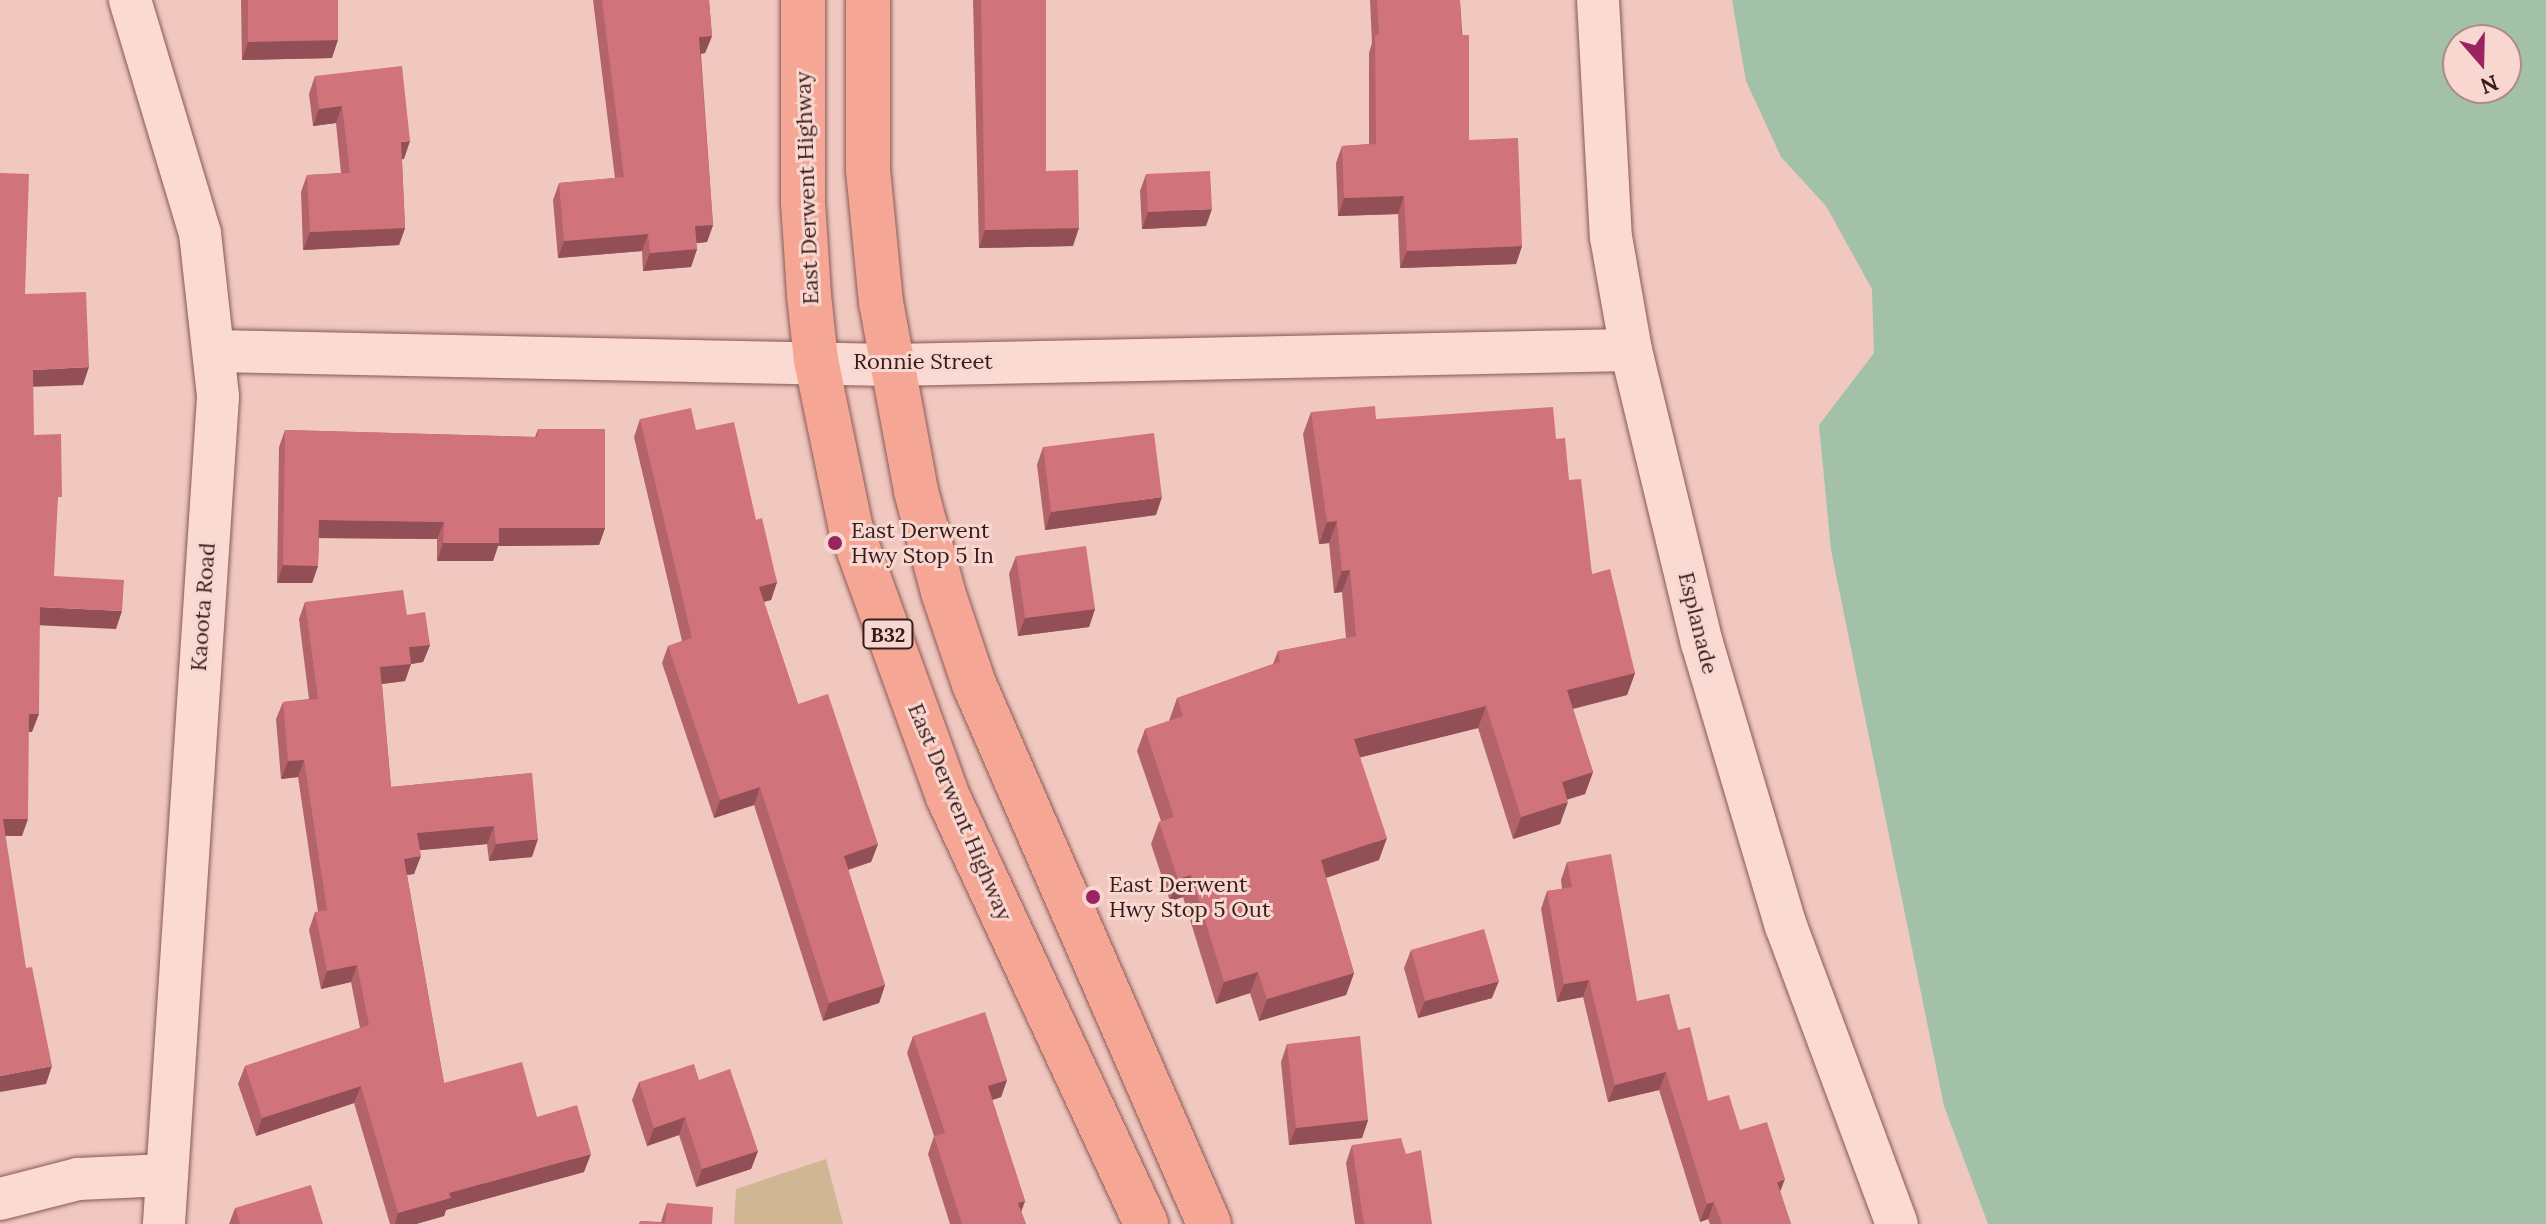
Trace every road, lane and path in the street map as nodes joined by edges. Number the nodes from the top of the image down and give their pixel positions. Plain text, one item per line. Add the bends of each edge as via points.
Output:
1 (130, 0) edge
2 (803, 0) edge
3 (868, 0) edge
4 (1598, 0) edge
5 (1631, 350) junction
6 (215, 351) junction
7 (816, 360) junction
8 (890, 365) junction
9 (167, 1175) junction
10 (0, 1199) edge
11 (164, 1224) edge
12 (1146, 1224) edge
13 (1209, 1224) edge
14 (1897, 1224) edge

1 - 6 street, Kaoota Road via 200,233
2 - 7 main road, East Derwent Highway / B32 via 803,202
3 - 8 main road via 868,170
4 - 5 street, Esplanade via 1611,237
5 - 8 street, Ronnie Street
5 - 14 street, Esplanade via 1729,744 1786,926
6 - 7 street, Ronnie Street
6 - 9 street, Kaoota Road via 218,397
7 - 8 street, Ronnie Street
7 - 12 main road, East Derwent Highway / B32 via 851,529 948,797
8 - 13 main road via 916,491 974,684
9 - 10 street via 78,1179
9 - 11 street, Kaoota Road

